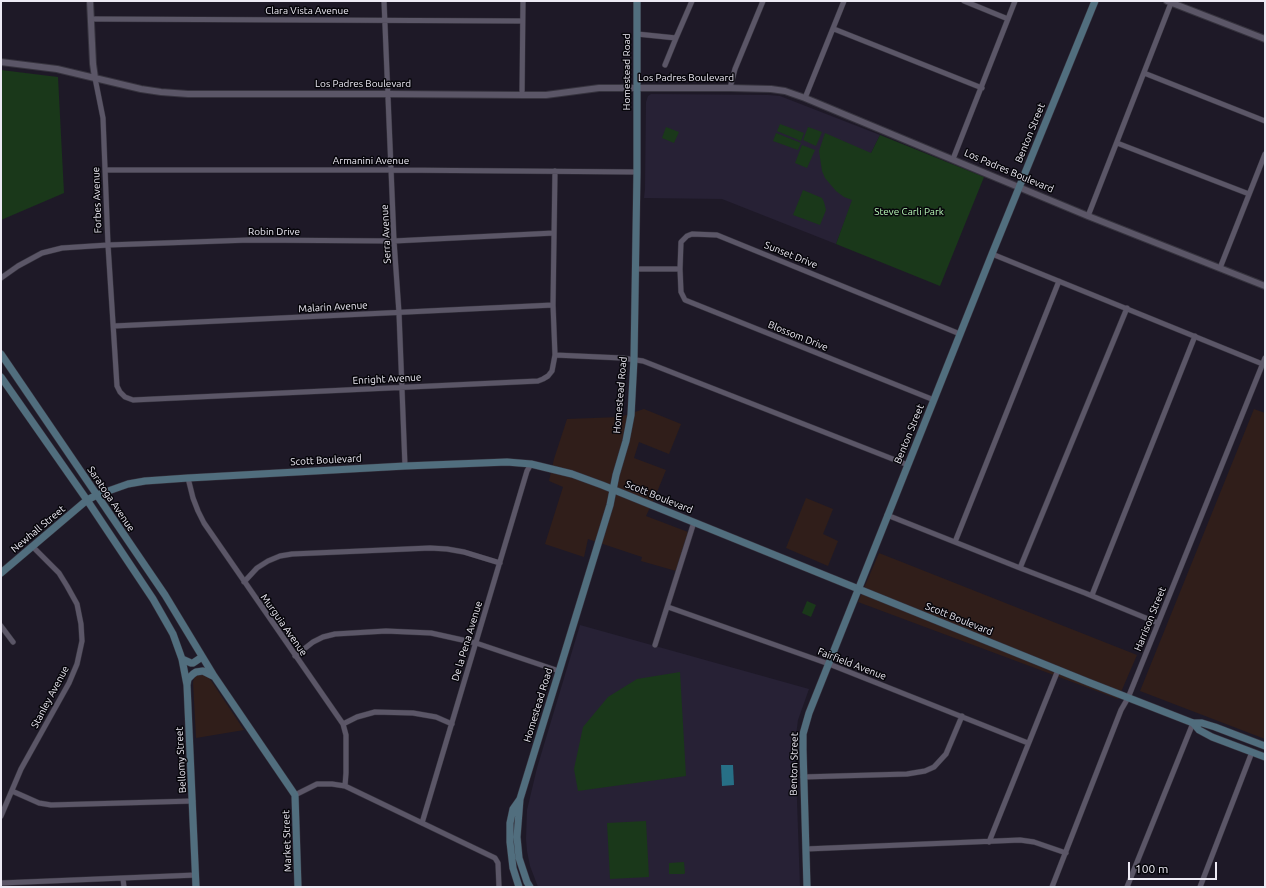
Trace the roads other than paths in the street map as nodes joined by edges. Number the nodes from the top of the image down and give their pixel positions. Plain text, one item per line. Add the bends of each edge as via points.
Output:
1 (90, 1) edge
2 (384, 1) edge
3 (523, 1) edge
4 (637, 1) edge
5 (692, 1) edge
6 (763, 1) edge
7 (844, 1) edge
8 (964, 1) edge
9 (1015, 1) edge
10 (1095, 1) edge
11 (1170, 2) edge
12 (91, 19) junction
13 (1008, 19) junction
14 (384, 20) junction
15 (522, 21) junction
16 (834, 30) junction
17 (637, 34) junction
18 (676, 38) junction
19 (1265, 39) edge
20 (1, 62) edge
21 (665, 65) dead end
22 (1144, 73) junction
23 (96, 78) junction
24 (636, 88) junction
25 (730, 88) junction
26 (982, 88) junction
27 (388, 94) junction
28 (522, 96) junction
29 (805, 98) junction
30 (1265, 121) edge
31 (1117, 143) junction
32 (1265, 154) edge
33 (953, 159) junction
34 (106, 170) junction
35 (392, 170) junction
36 (555, 171) junction
37 (637, 172) junction
38 (1019, 186) junction
39 (1249, 194) junction
40 (1088, 216) junction
41 (554, 233) junction
42 (394, 242) junction
43 (108, 245) junction
44 (992, 254) junction
45 (1220, 268) junction
46 (635, 269) junction
47 (680, 269) junction
48 (1, 278) edge
49 (1060, 281) junction
50 (1265, 286) edge
51 (553, 305) junction
52 (1127, 308) junction
53 (399, 313) junction
54 (114, 326) junction
55 (960, 334) junction
56 (1195, 336) junction
57 (1, 354) edge
58 (555, 356) junction
59 (634, 359) junction
60 (1264, 362) edge
61 (1, 377) edge
62 (402, 387) junction
63 (125, 397) joint
64 (934, 400) junction
65 (531, 464) junction
66 (908, 465) junction
67 (406, 466) junction
68 (188, 478) junction
69 (613, 489) junction
70 (97, 495) junction
71 (87, 500) junction
72 (887, 515) junction
73 (694, 522) junction
74 (955, 542) junction
75 (32, 546) junction
76 (500, 563) junction
77 (1020, 568) junction
78 (1, 573) edge
79 (244, 582) junction
80 (858, 589) junction
81 (1092, 595) junction
82 (668, 607) junction
83 (1158, 623) junction
84 (1, 626) edge
85 (173, 634) joint
86 (13, 642) dead end
87 (476, 643) junction
88 (655, 645) dead end
89 (295, 656) junction
90 (202, 657) junction
91 (182, 659) junction
92 (829, 664) junction
93 (1058, 670) junction
94 (559, 671) junction
95 (214, 676) junction
96 (187, 685) junction
97 (1128, 698) junction
98 (962, 716) junction
99 (1193, 722) junction
100 (343, 724) junction
101 (452, 724) junction
102 (1028, 743) junction
103 (1265, 746) edge
104 (1252, 752) junction
105 (1265, 758) edge
106 (803, 777) junction
107 (345, 786) junction
108 (12, 791) junction
109 (295, 795) junction
110 (520, 799) junction
111 (193, 801) junction
112 (1, 816) edge
113 (422, 823) junction
114 (989, 842) junction
115 (806, 850) junction
116 (1066, 853) junction
117 (196, 876) junction
118 (123, 879) junction
119 (1, 882) edge
120 (124, 887) edge
121 (196, 887) edge
122 (298, 887) edge
123 (499, 887) edge
124 (519, 887) edge
125 (530, 887) edge
126 (807, 887) edge
127 (1052, 887) edge
128 (1127, 887) edge
129 (1200, 887) edge

1 - 12 street, Forbes Avenue
2 - 14 street, Serra Avenue
3 - 15 street
4 - 17 main road, Homestead Road
5 - 18 street
6 - 25 street via 735,69
7 - 16 street
8 - 13 street
9 - 13 street
10 - 38 main road, Benton Street
11 - 19 street
11 - 22 street
12 - 14 street, Clara Vista Avenue
12 - 23 street, Forbes Avenue
13 - 26 street
14 - 15 street, Clara Vista Avenue
14 - 27 street, Serra Avenue
15 - 28 street
16 - 26 street
16 - 29 street
17 - 18 street
17 - 24 main road, Homestead Road
18 - 21 street
20 - 23 street, Los Padres Boulevard via 57,69
22 - 30 street
22 - 31 street
23 - 27 street, Los Padres Boulevard via 140,89 188,94
23 - 34 street, Forbes Avenue via 103,118
24 - 25 street, Los Padres Boulevard
24 - 28 street, Los Padres Boulevard via 600,88
24 - 37 main road, Homestead Road
25 - 29 street, Los Padres Boulevard via 771,89
26 - 33 street
27 - 28 street, Los Padres Boulevard
27 - 35 street, Serra Avenue
29 - 33 street, Los Padres Boulevard
31 - 39 street
31 - 40 street
32 - 39 street
33 - 38 street, Los Padres Boulevard
34 - 35 street, Armanini Avenue
34 - 43 street, Forbes Avenue
35 - 36 street, Armanini Avenue
35 - 42 street, Serra Avenue
36 - 37 street, Armanini Avenue
36 - 41 street, Enright Avenue
37 - 46 main road, Homestead Road
38 - 40 street, Los Padres Boulevard
38 - 44 main road, Benton Street
39 - 45 street
40 - 45 street, Los Padres Boulevard
41 - 42 street, Robin Drive
41 - 51 street, Enright Avenue
42 - 43 street, Robin Drive via 249,240
42 - 53 street, Serra Avenue
43 - 48 street, Robin Drive via 62,248 42,253
43 - 54 street, Forbes Avenue
44 - 49 street
44 - 55 main road, Benton Street
45 - 50 street, Los Padres Boulevard
46 - 47 street
46 - 59 main road, Homestead Road
47 - 55 street, Sunset Drive via 681,242 687,236 698,233 717,235
47 - 64 street, Blossom Drive via 681,292 690,302
49 - 52 street
49 - 74 street
51 - 53 street, Malarin Avenue
51 - 58 street, Enright Avenue
52 - 56 street
52 - 77 street
53 - 54 street, Malarin Avenue
53 - 62 street, Serra Avenue
54 - 63 street, Forbes Avenue via 118,386
55 - 64 main road, Benton Street
56 - 60 street
56 - 81 street
57 - 70 main road, Saratoga Avenue
58 - 59 street
58 - 62 street, Enright Avenue via 552,371 538,381
59 - 66 street
59 - 69 main road, Homestead Road via 630,422
60 - 83 street, Harrison Street
61 - 71 main road, Saratoga Avenue
62 - 63 street, Enright Avenue via 133,400
62 - 67 street, Serra Avenue
64 - 66 main road, Benton Street
65 - 67 main road, Scott Boulevard via 507,462
65 - 69 main road, Scott Boulevard via 572,474
65 - 76 street, De la Pena Avenue
66 - 72 main road, Benton Street
67 - 68 main road, Scott Boulevard
68 - 70 main road, Scott Boulevard via 128,484
68 - 79 street, Murguia Avenue via 204,523
69 - 73 main road, Scott Boulevard
69 - 94 main road, Homestead Road
70 - 71 main road, Scott Boulevard
70 - 90 main road, Saratoga Avenue via 165,595
71 - 75 main road, Newhall Street
71 - 85 main road, Saratoga Avenue via 153,599
72 - 74 street
72 - 80 main road, Benton Street
73 - 80 main road, Scott Boulevard
73 - 82 street
74 - 77 street
75 - 78 main road, Newhall Street
75 - 108 street, Stanley Avenue via 59,573 68,586 77,604 82,641 77,664 69,683 21,769
76 - 79 street via 464,552 430,548 292,554 268,561
76 - 87 street, De la Pena Avenue
77 - 81 street
79 - 89 street, Murguia Avenue
80 - 92 main road, Benton Street
80 - 93 main road, Scott Boulevard
81 - 83 street
82 - 88 street
82 - 92 street, Fairfield Avenue
83 - 97 street, Harrison Street
84 - 86 street
85 - 91 main road, Bellomy Street
87 - 89 street via 432,633 386,631 342,634 323,637
87 - 94 street
87 - 101 street, De la Pena Avenue
89 - 100 street, Murguia Avenue
90 - 91 main road via 194,663
90 - 95 main road, Saratoga Avenue
91 - 96 main road, Bellomy Street
92 - 98 street, Fairfield Avenue
92 - 106 main road, Benton Street via 803,734
93 - 97 main road, Scott Boulevard
93 - 102 street
94 - 110 main road, Homestead Road
95 - 96 main road via 204,671 196,672 188,679
95 - 109 main road, Saratoga Avenue
96 - 111 main road, Bellomy Street
97 - 99 main road, Scott Boulevard
97 - 116 street, Harrison Street via 1121,710
98 - 102 street, Fairfield Avenue
98 - 106 street via 946,754 934,767 925,771 907,774
99 - 103 main road, Scott Boulevard via 1215,727
99 - 104 main road, Scott Boulevard via 1199,730 1212,737
99 - 128 street
100 - 101 street via 375,712 414,713 436,717
100 - 107 street, Murguia Avenue via 346,734
101 - 113 street, De la Pena Avenue
102 - 114 street
104 - 105 main road, Scott Boulevard
104 - 129 street
106 - 115 main road, Benton Street
107 - 109 street via 317,784
107 - 113 street
108 - 111 street via 39,803 51,805
108 - 112 street, Stanley Avenue
109 - 122 main road, Market Street
110 - 124 main road, Homestead Road via 513,809 510,823 513,868
110 - 125 main road, Homestead Road via 516,837 519,858
111 - 117 main road, Bellomy Street
113 - 123 street via 493,856 499,867
114 - 115 street
114 - 116 street via 1020,840
115 - 126 main road, Benton Street
116 - 127 street, Harrison Street
117 - 118 street
117 - 121 main road, Bellomy Street
118 - 119 street
118 - 120 street

